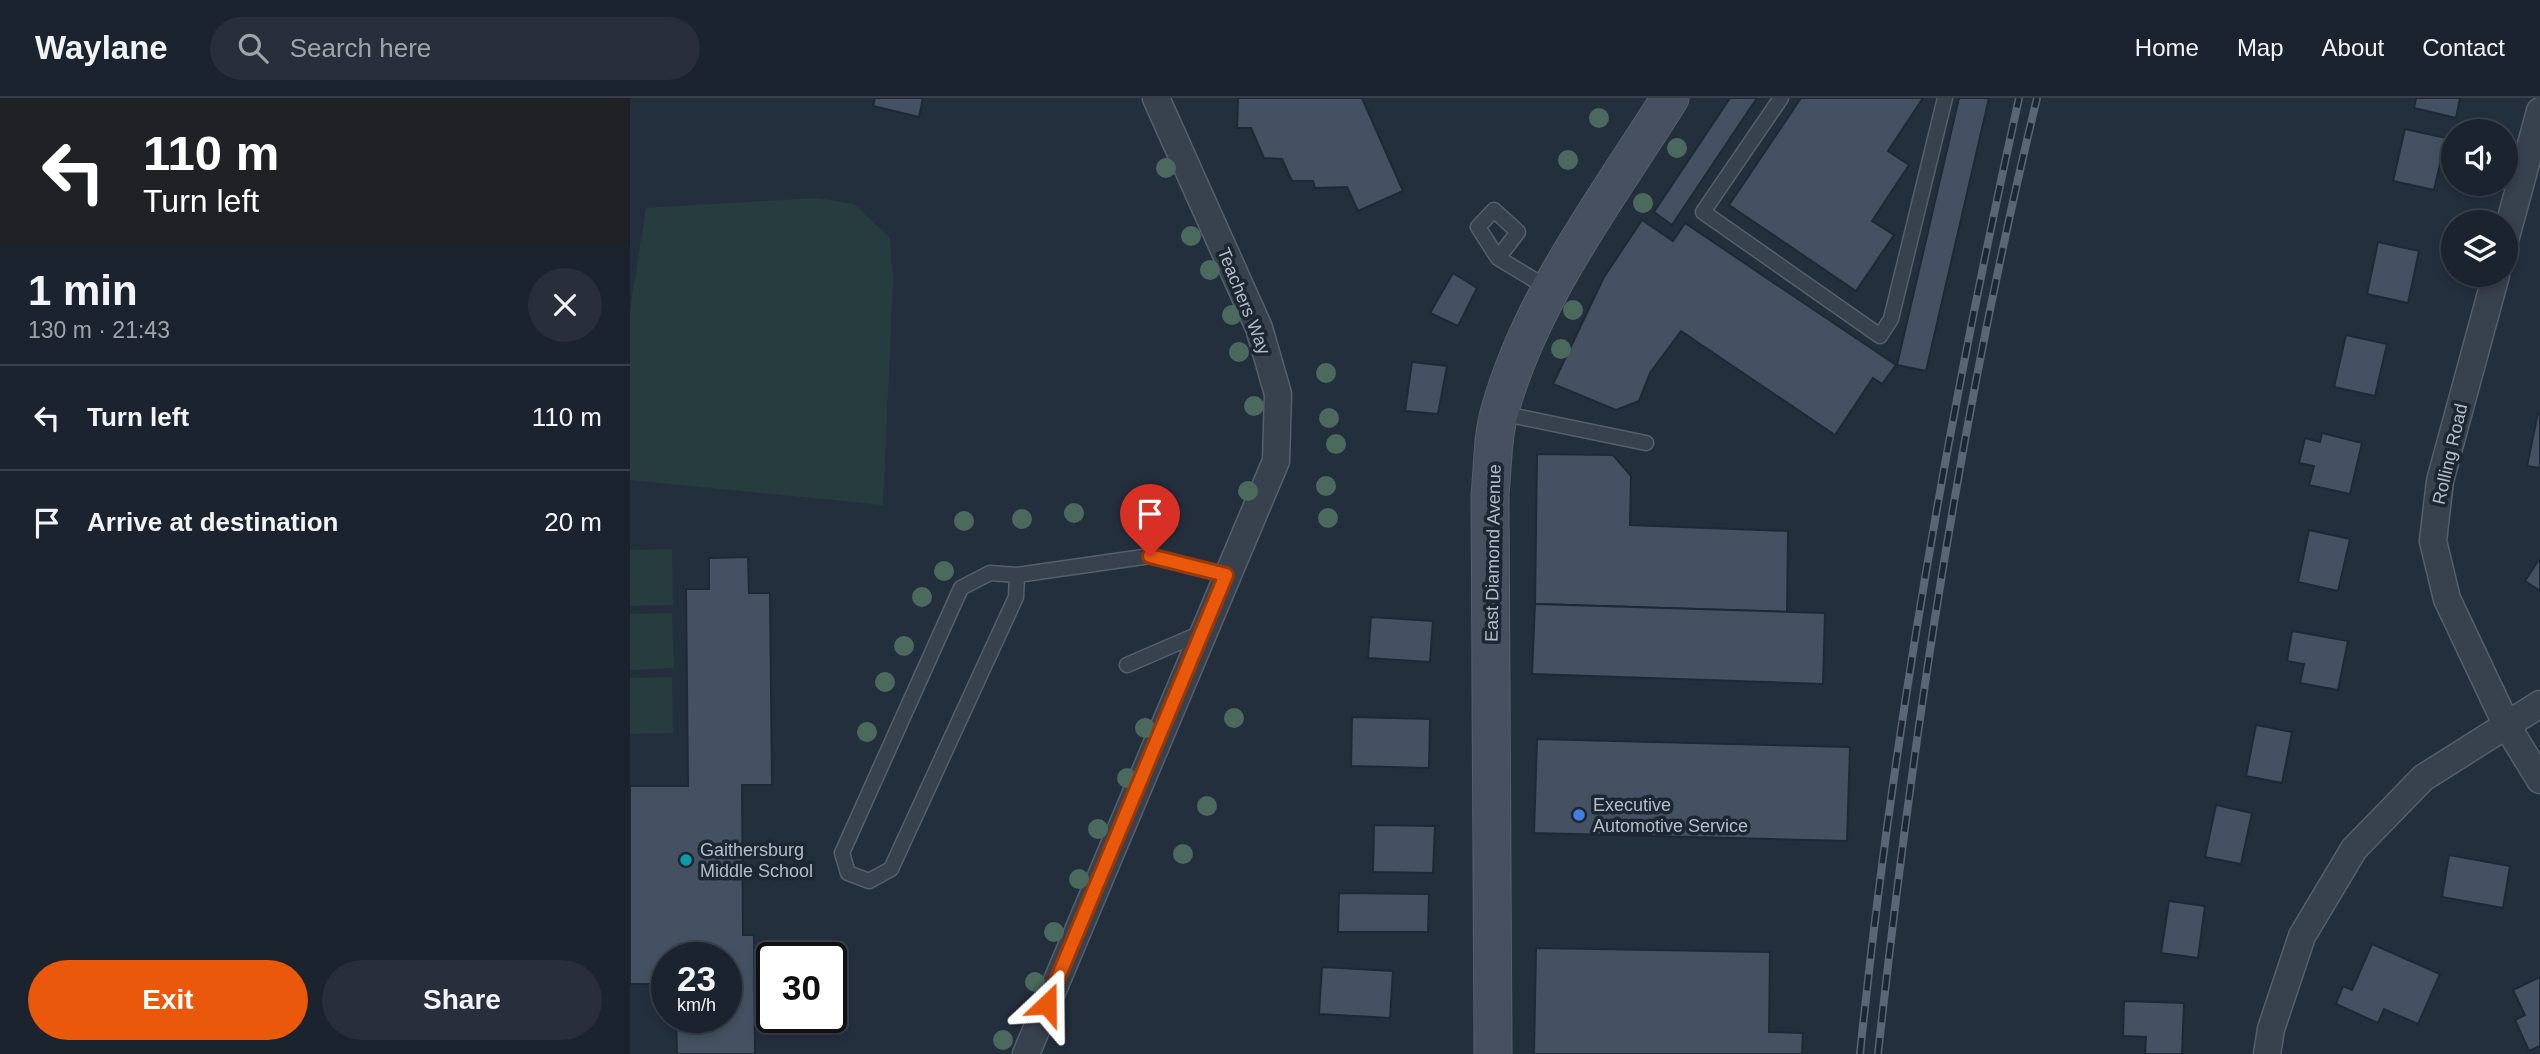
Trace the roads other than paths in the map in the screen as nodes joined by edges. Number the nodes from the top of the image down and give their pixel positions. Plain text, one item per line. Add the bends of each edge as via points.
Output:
1 (1156, 98) edge
2 (1670, 98) edge
3 (1781, 98) edge
4 (1945, 98) edge
5 (2540, 111) edge
6 (2513, 210) edge
7 (1498, 258) dead end
8 (2493, 287) edge
9 (1552, 291) junction
10 (1499, 413) junction
11 (1646, 443) dead end
12 (1017, 575) junction
13 (1226, 575) junction
14 (1203, 633) junction
15 (1127, 665) dead end
16 (2540, 704) edge
17 (2507, 726) junction
18 (2540, 780) edge
19 (1026, 1054) edge
20 (1493, 1054) edge
21 (2267, 1054) edge

1 - 13 street, Teachers Way via 1259,328 1278,394 1276,461
2 - 9 street, East Diamond Avenue
3 - 4 lane via 1703,212 1880,336 1891,318
5 - 6 street
7 - 9 lane
8 - 17 street, Rolling Road via 2440,481 2433,541 2447,599
9 - 10 street, East Diamond Avenue via 1520,346
10 - 11 lane
10 - 20 street, East Diamond Avenue via 1490,494
12 - 12 lane via 990,573 961,588 842,853 848,873 869,881 891,869 1016,597
12 - 13 lane via 1150,556
13 - 14 street, Teachers Way
14 - 15 lane
14 - 19 street, Teachers Way
16 - 17 street
17 - 18 street, Rolling Road
17 - 21 street via 2423,778 2354,849 2302,936

